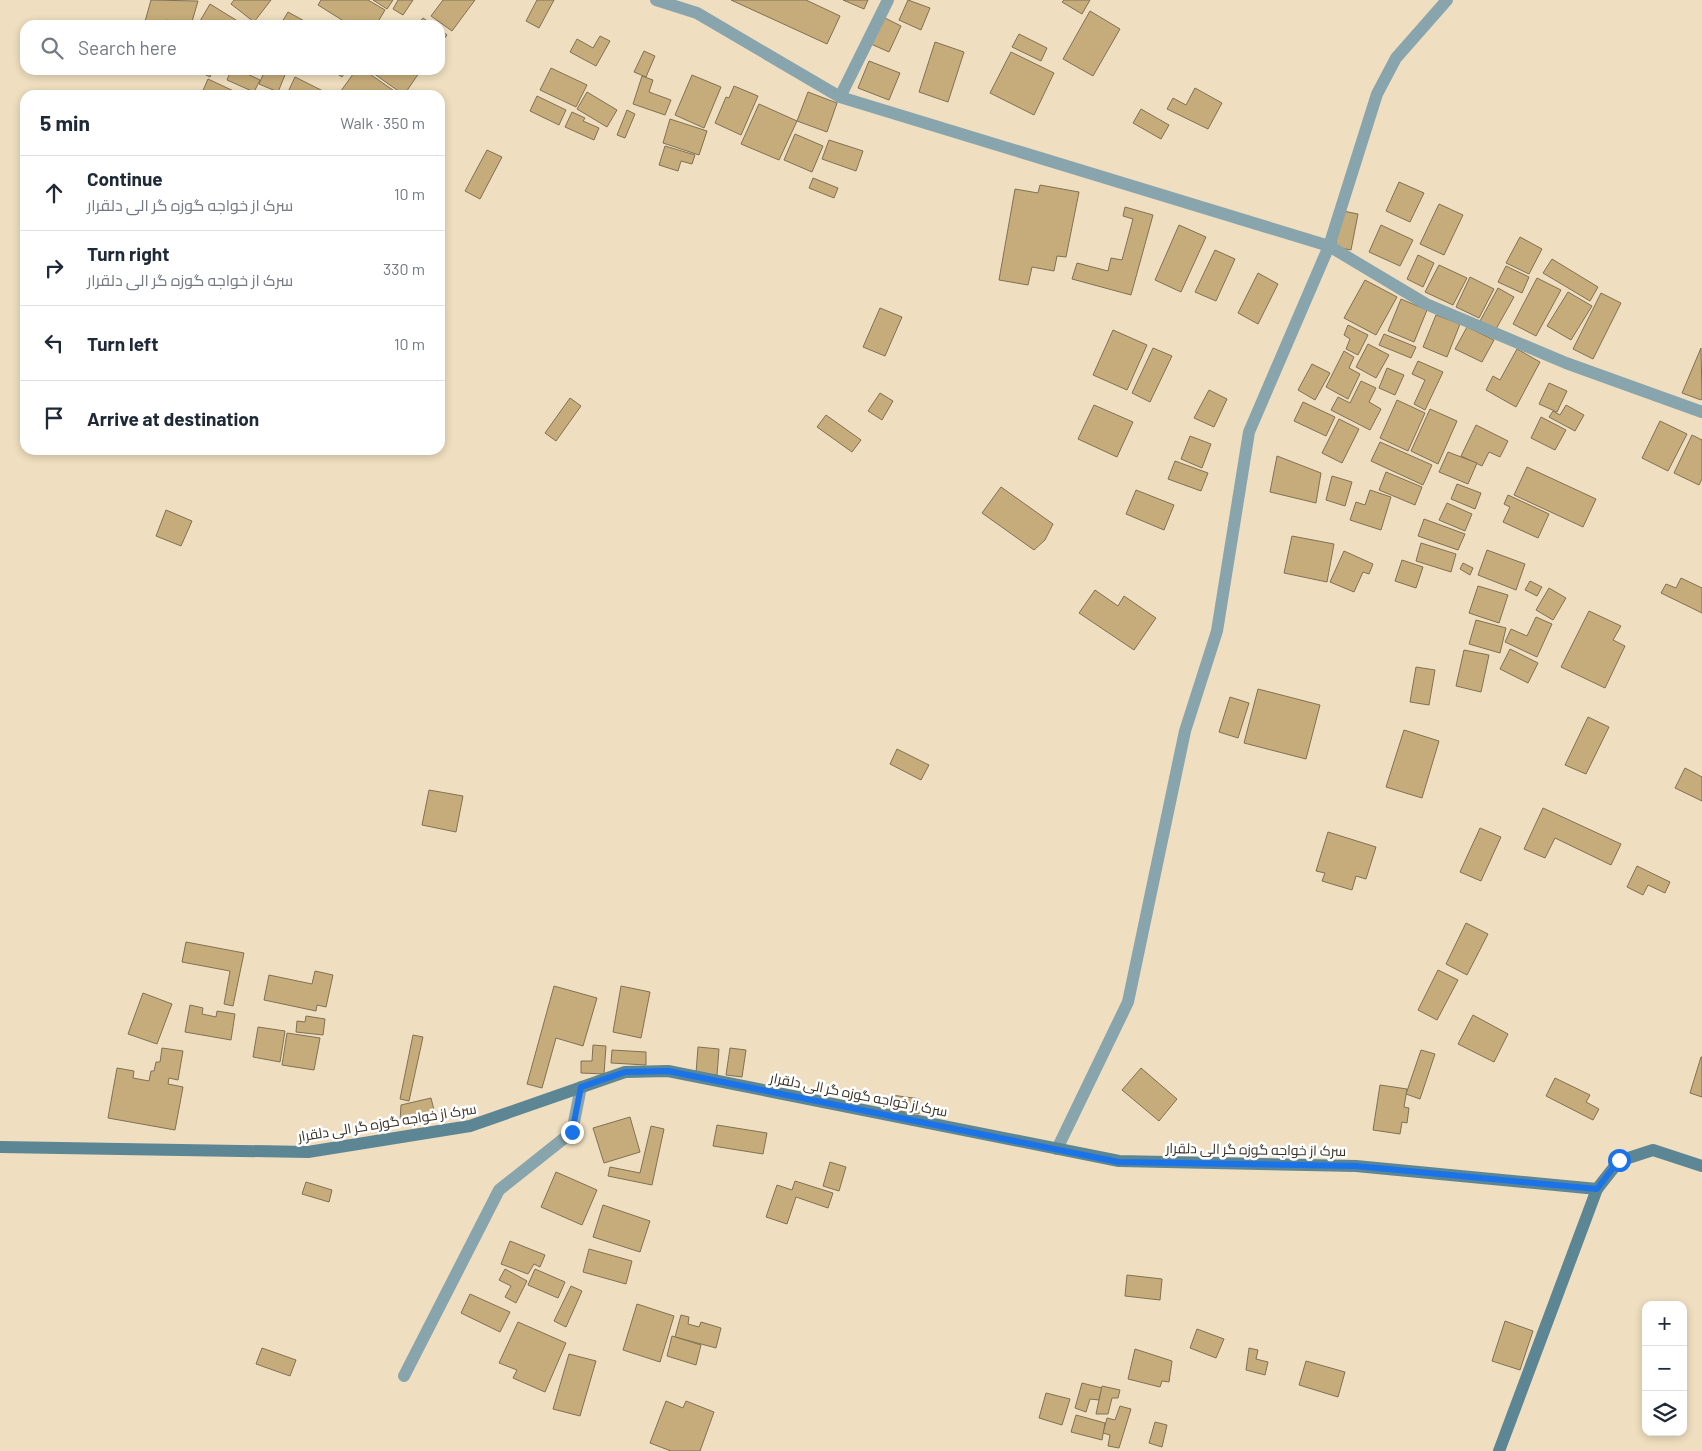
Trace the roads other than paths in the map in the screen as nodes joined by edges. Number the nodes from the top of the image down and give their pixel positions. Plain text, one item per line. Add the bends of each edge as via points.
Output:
1 (656, 0) edge
2 (888, 0) edge
3 (1447, 0) edge
4 (840, 96) junction
5 (1329, 246) junction
6 (1702, 412) edge
7 (581, 1087) junction
8 (0, 1147) edge
9 (1057, 1149) junction
10 (1702, 1166) edge
11 (1597, 1189) junction
12 (404, 1376) dead end
13 (1499, 1451) edge

1 - 4 street via 697,12
2 - 4 street
3 - 5 street via 1396,58 1377,94
4 - 5 street
5 - 6 street via 1426,304 1566,363
5 - 9 street via 1249,432 1217,631 1185,731 1128,1002
7 - 8 street, سرک از خواجه گوزه گر الی دلقرار via 470,1126 308,1152
7 - 9 street, سرک از خواجه گوزه گر الی دلقرار via 625,1072 668,1071
7 - 12 street via 572,1132 499,1190
9 - 11 street, سرک از خواجه گوزه گر الی دلقرار via 1119,1162 1356,1166
10 - 11 street via 1653,1150 1619,1160
11 - 13 street

